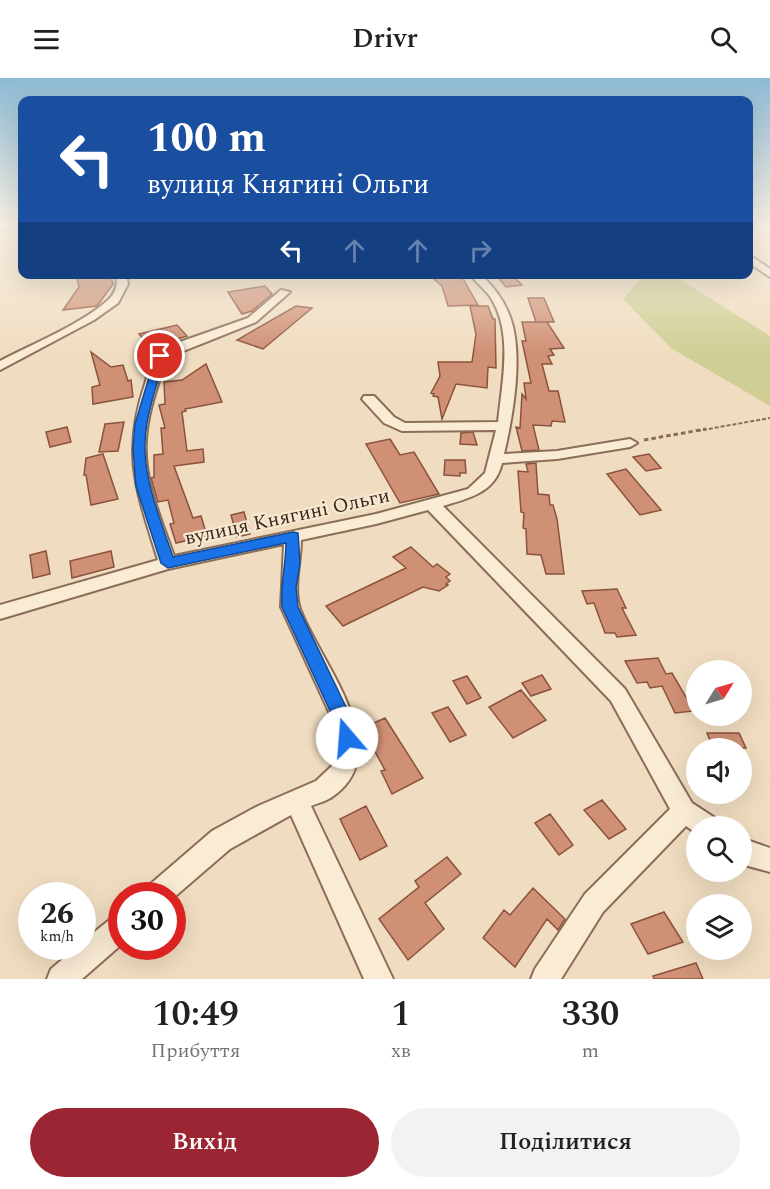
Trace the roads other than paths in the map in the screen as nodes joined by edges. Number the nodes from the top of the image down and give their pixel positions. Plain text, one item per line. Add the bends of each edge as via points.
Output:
1 (122, 279) edge
2 (480, 279) edge
3 (285, 292) dead end
4 (0, 366) edge
5 (369, 399) dead end
6 (504, 426) junction
7 (630, 443) road end
8 (496, 459) junction
9 (432, 504) junction
10 (293, 537) junction
11 (168, 563) junction
12 (0, 612) edge
13 (297, 801) junction
14 (684, 812) junction
15 (690, 816) edge
16 (752, 855) edge
17 (770, 860) edge
18 (172, 882) edge
19 (108, 938) edge
20 (61, 979) edge
21 (380, 979) edge
22 (545, 979) edge

1 - 4 street via 114,301
2 - 6 street, вулиця Княгині Ольги via 504,314 511,356
3 - 11 street via 252,320 160,356 141,424 139,449 143,486
5 - 6 street via 389,420 402,427
6 - 8 street, вулиця Княгині Ольги
7 - 8 street
8 - 9 street, вулиця Княгині Ольги via 492,475 474,492
9 - 10 street, вулиця Княгині Ольги
9 - 14 street via 618,695
10 - 11 street, вулиця Княгині Ольги
10 - 13 street via 290,607 346,726 349,750 343,770 324,789
11 - 12 street, вулиця Княгині Ольги
13 - 18 street via 221,840
13 - 21 street
14 - 15 street
14 - 22 street via 594,903
16 - 17 street
19 - 20 street

